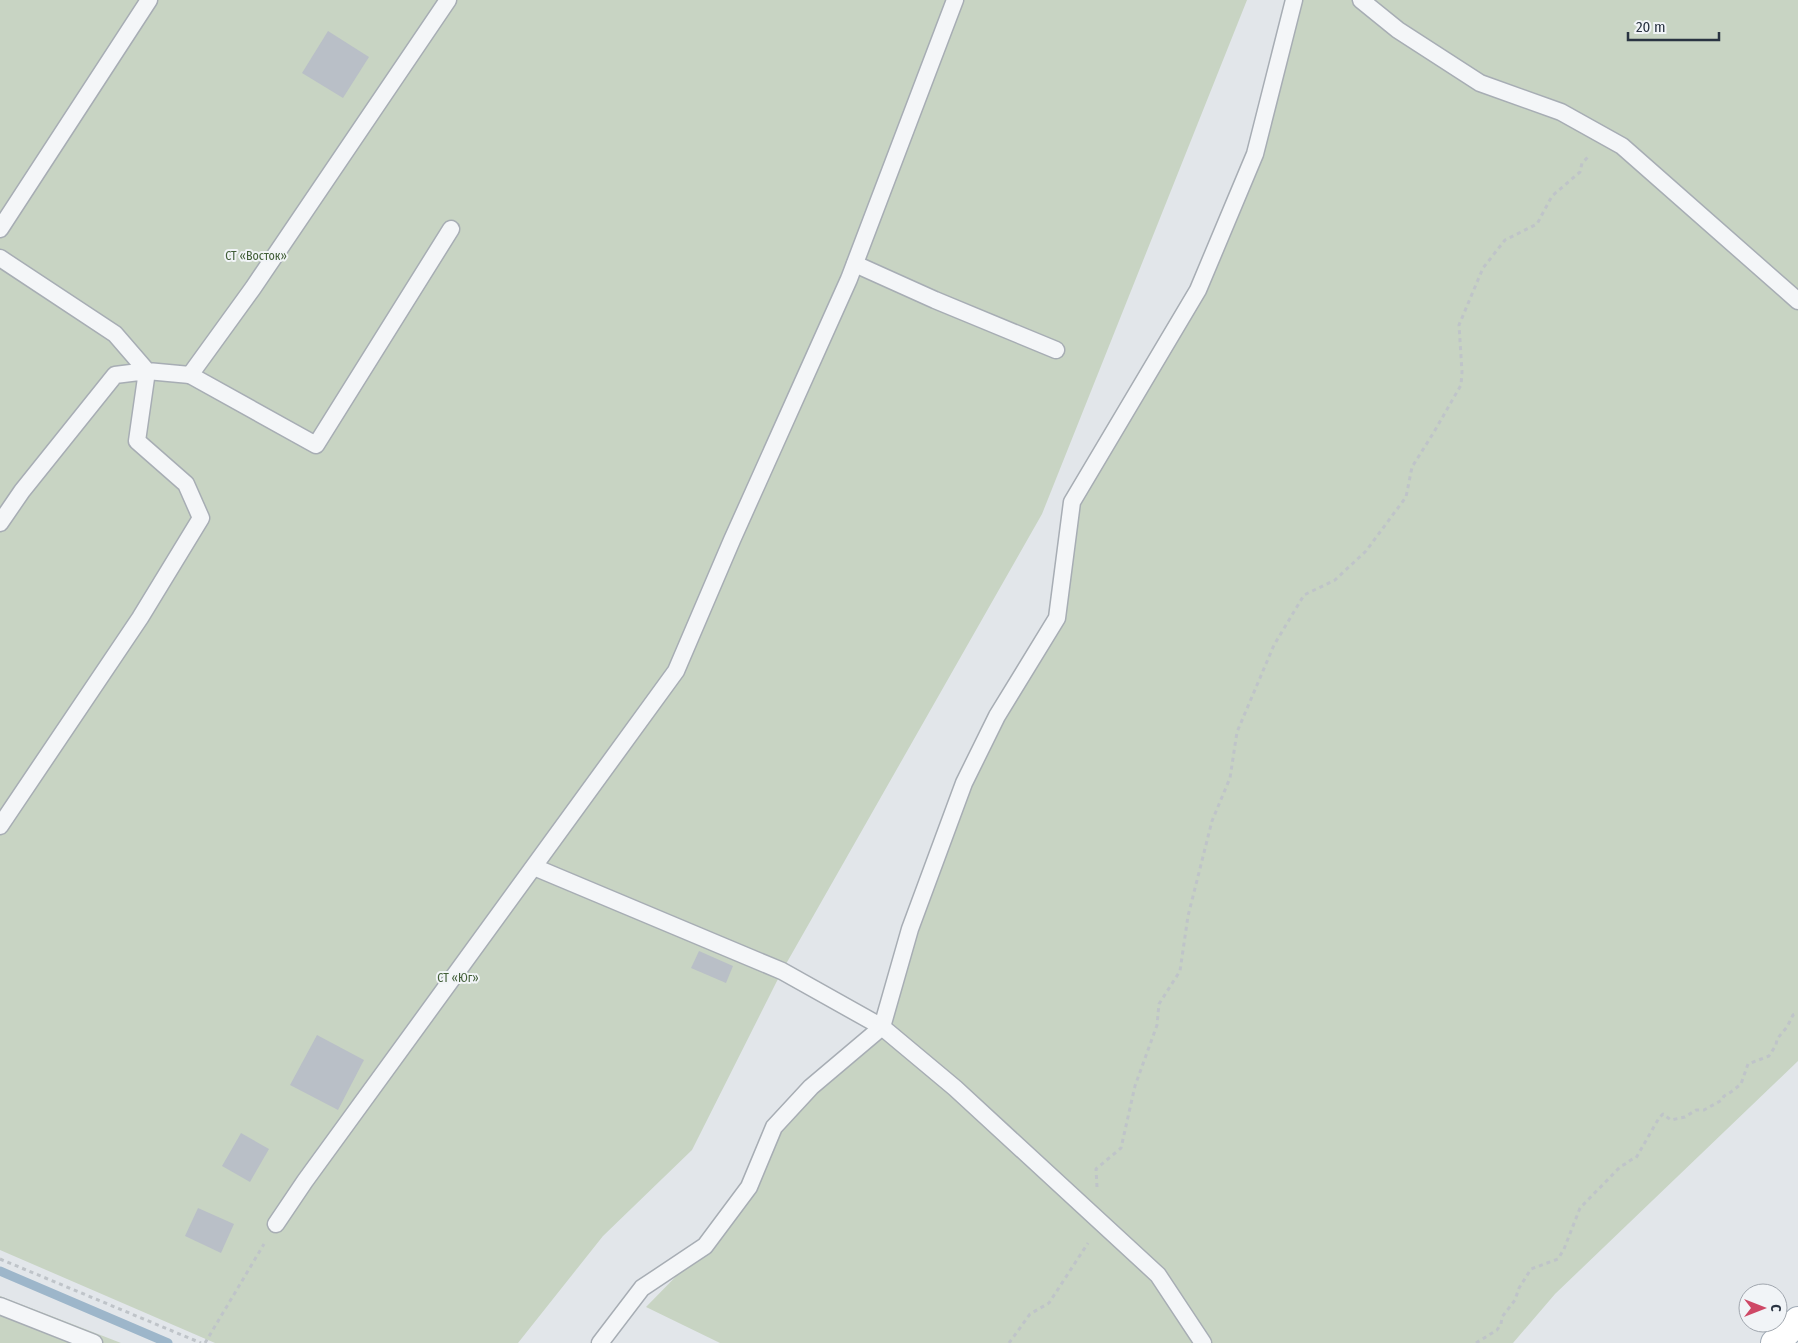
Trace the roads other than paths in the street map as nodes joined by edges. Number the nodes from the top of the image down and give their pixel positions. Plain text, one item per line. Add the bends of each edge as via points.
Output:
1 (149, 0) edge
2 (448, 0) edge
3 (955, 0) edge
4 (1294, 0) edge
5 (1361, 0) edge
6 (0, 229) edge
7 (451, 229) dead end
8 (0, 258) edge
9 (855, 264) junction
10 (1798, 301) edge
11 (1056, 350) dead end
12 (147, 371) junction
13 (190, 374) junction
14 (0, 523) edge
15 (0, 826) edge
16 (534, 867) junction
17 (882, 1027) junction
18 (276, 1224) road end
19 (0, 1306) edge
20 (1798, 1322) edge
21 (94, 1343) edge
22 (600, 1343) edge
23 (1203, 1343) edge
24 (1775, 1343) edge

1 - 6 lane
2 - 13 lane via 253,288
3 - 9 lane
4 - 17 lane via 1256,154 1198,290 1072,502 1057,618 997,716 964,783 910,929
5 - 10 lane via 1398,30 1480,83 1562,112 1622,146
7 - 13 lane via 316,445
8 - 12 lane via 115,334
9 - 11 lane
9 - 16 lane via 676,671
12 - 13 lane
12 - 14 lane via 115,374
12 - 15 lane via 136,441 186,484 201,518 140,618
16 - 17 lane via 782,971
16 - 18 lane
17 - 22 lane via 811,1087 774,1127 748,1187 705,1246 642,1288
17 - 23 lane via 955,1088 1158,1276
19 - 21 lane
20 - 24 main road

